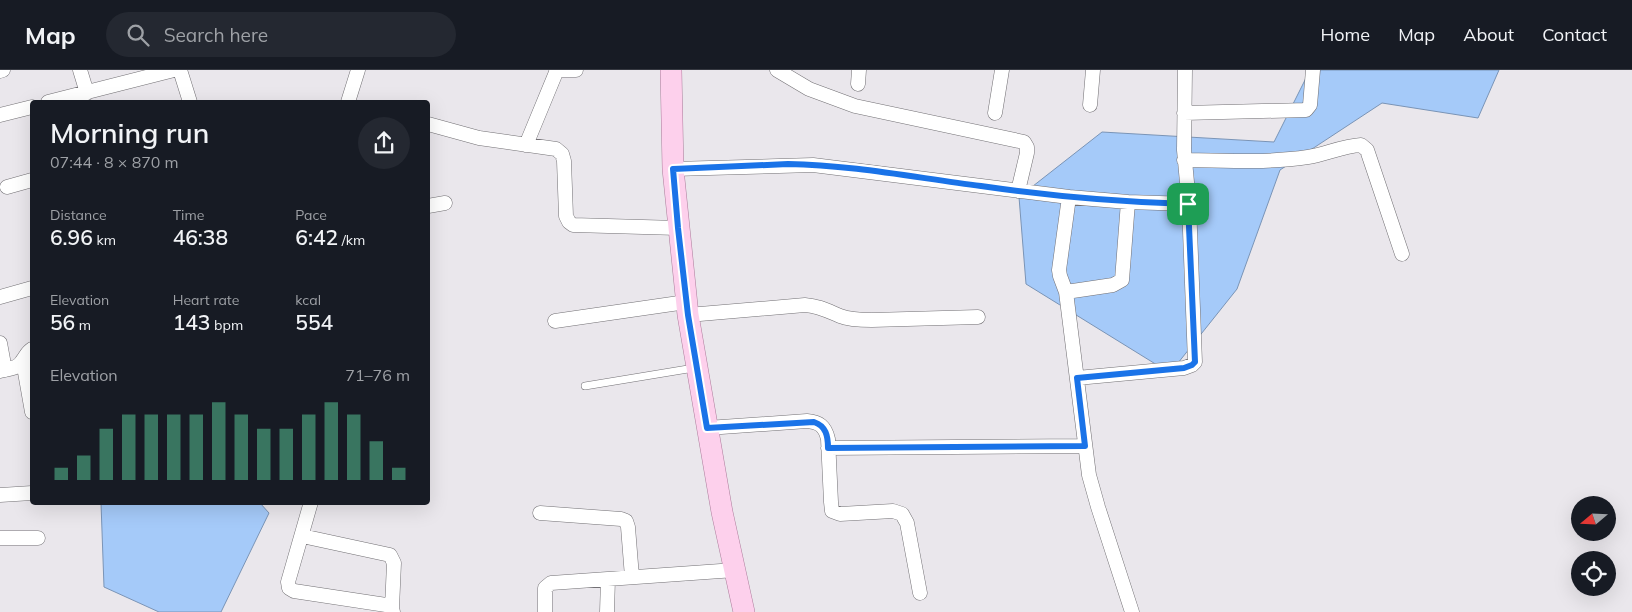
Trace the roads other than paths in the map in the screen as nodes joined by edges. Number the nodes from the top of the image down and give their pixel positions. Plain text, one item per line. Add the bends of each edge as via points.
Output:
1 (80, 70) edge
2 (174, 70) edge
3 (180, 70) edge
4 (358, 70) edge
5 (556, 70) edge
6 (576, 70) edge
7 (671, 70) edge
8 (777, 70) edge
9 (1002, 70) edge
10 (1093, 70) edge
11 (1185, 70) edge
12 (1313, 70) edge
13 (87, 93) junction
14 (57, 100) edge
15 (189, 100) edge
16 (352, 100) edge
17 (1090, 105) dead end
18 (30, 108) edge
19 (1184, 113) junction
20 (995, 114) dead end
21 (0, 115) edge
22 (430, 125) edge
23 (526, 145) junction
24 (1184, 151) junction
25 (673, 169) junction
26 (30, 181) edge
27 (7, 187) dead end
28 (1018, 191) junction
29 (1069, 197) junction
30 (1128, 202) junction
31 (445, 203) dead end
32 (1188, 204) junction
33 (430, 206) edge
34 (678, 228) junction
35 (1402, 254) dead end
36 (30, 288) edge
37 (1066, 292) junction
38 (0, 296) edge
39 (687, 309) junction
40 (978, 317) dead end
41 (555, 322) dead end
42 (0, 343) edge
43 (30, 350) edge
44 (23, 361) junction
45 (697, 368) junction
46 (2, 370) edge
47 (1077, 378) junction
48 (585, 386) dead end
49 (30, 401) edge
50 (707, 428) junction
51 (1085, 446) junction
52 (828, 448) junction
53 (30, 493) edge
54 (0, 495) edge
55 (310, 505) edge
56 (540, 513) dead end
57 (302, 536) junction
58 (0, 538) edge
59 (38, 538) dead end
60 (735, 570) junction
61 (632, 577) junction
62 (608, 579) junction
63 (920, 593) dead end
64 (392, 610) edge
65 (545, 612) edge
66 (607, 612) edge
67 (744, 612) edge
68 (1132, 612) edge

1 - 13 street
2 - 13 street
3 - 15 street
4 - 16 street
5 - 6 street
5 - 23 street
7 - 25 main road
8 - 28 street via 809,89 855,106 1024,142 1027,153
9 - 20 street
10 - 17 street
11 - 19 street
12 - 19 street via 1310,105 1306,110
13 - 14 street
18 - 21 street
19 - 24 street
22 - 23 street via 479,138
23 - 34 street via 556,149 562,154 566,216 571,224
24 - 32 street
24 - 35 street via 1247,162 1325,154 1361,146 1367,150
25 - 28 street via 813,165
25 - 34 main road
26 - 27 street
28 - 29 street
29 - 30 street
29 - 37 street via 1060,270
30 - 32 street
30 - 37 street via 1122,280 1113,285
31 - 33 street
32 - 47 street via 1195,356 1192,365
34 - 39 main road
36 - 38 street
37 - 47 street
39 - 40 street via 806,306 864,320
39 - 41 street
39 - 45 main road
42 - 46 street
43 - 44 street
44 - 46 street
44 - 49 street
45 - 48 lane
45 - 50 main road
47 - 51 street
50 - 52 street via 814,422 826,432
50 - 60 main road
51 - 52 street
51 - 68 street via 1092,488
52 - 63 street via 832,511 840,514 893,511 902,514 907,523
53 - 54 street
55 - 57 street
56 - 61 street via 626,521
57 - 64 street via 390,555 394,563
57 - 64 street via 288,582 291,590 378,603
58 - 59 street
60 - 61 street
60 - 67 main road
61 - 62 street
62 - 65 street via 548,584 544,591
62 - 66 street

